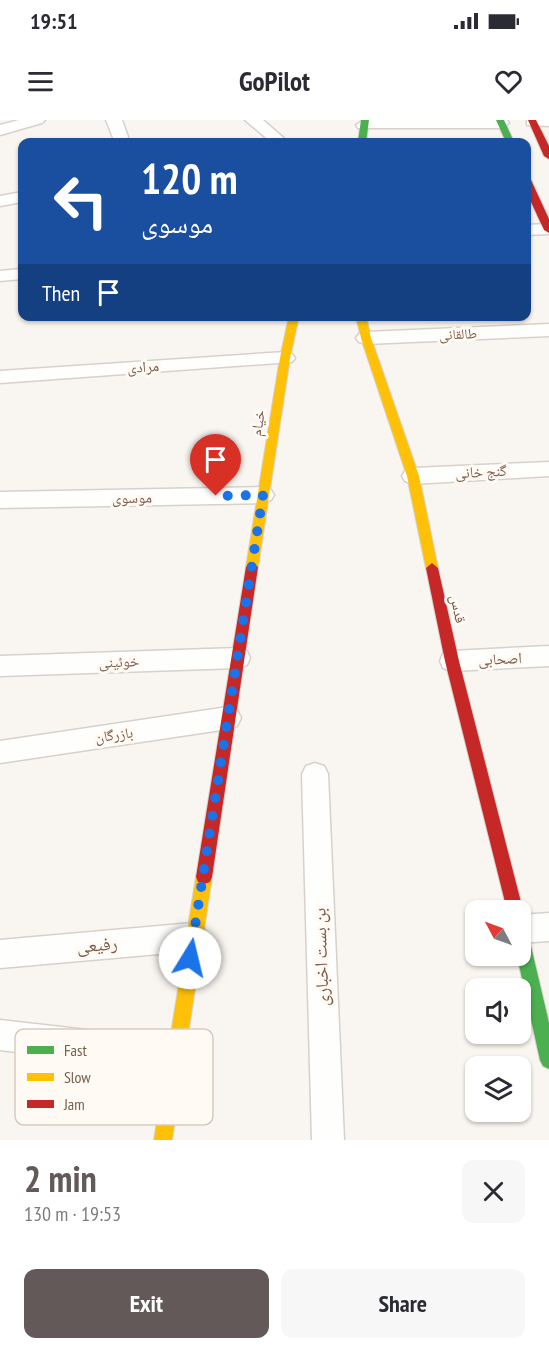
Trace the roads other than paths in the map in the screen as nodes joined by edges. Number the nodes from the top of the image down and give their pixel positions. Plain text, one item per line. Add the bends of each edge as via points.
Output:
1 (37, 120) edge
2 (114, 120) edge
3 (253, 120) edge
4 (501, 121) edge
5 (532, 121) edge
6 (549, 121) edge
7 (364, 123) edge
8 (0, 130) edge
9 (120, 137) dead end
10 (275, 138) edge
11 (362, 138) edge
12 (508, 138) edge
13 (549, 156) edge
14 (531, 191) edge
15 (18, 198) edge
16 (0, 201) edge
17 (531, 230) edge
18 (549, 230) edge
19 (18, 274) edge
20 (0, 276) edge
21 (293, 321) edge
22 (363, 321) edge
23 (549, 330) edge
24 (366, 339) junction
25 (285, 358) junction
26 (0, 376) edge
27 (549, 469) edge
28 (413, 476) junction
29 (263, 495) junction
30 (0, 501) edge
31 (549, 656) edge
32 (238, 658) junction
33 (452, 661) junction
34 (0, 666) edge
35 (228, 718) junction
36 (0, 752) edge
37 (315, 774) dead end
38 (512, 900) edge
39 (549, 927) edge
40 (531, 928) edge
41 (193, 937) junction
42 (0, 954) edge
43 (527, 966) edge
44 (179, 1029) edge
45 (0, 1035) edge
46 (15, 1037) edge
47 (549, 1060) edge
48 (165, 1125) edge
49 (163, 1140) edge
50 (328, 1140) edge

1 - 8 street
2 - 9 street
3 - 10 street
4 - 7 street
4 - 12 street
5 - 6 street
5 - 13 street
7 - 11 street
14 - 18 street
15 - 16 street
17 - 18 street
19 - 20 street
21 - 25 street, خیام
22 - 24 street, قدس
23 - 24 street, طالقانی
24 - 28 street, قدس
25 - 26 street, مرادی
25 - 29 street, خیام
27 - 28 street, گنج خانی
28 - 33 street, قدس
29 - 30 street, موسوی
29 - 32 street, خیام
31 - 33 street, اصحابی
32 - 34 street, خوئینی
32 - 35 street, خیام
33 - 38 street, قدس
35 - 36 street, بازرگان
35 - 41 street, خیام
37 - 50 street, بن بست اخباری
39 - 40 street
41 - 42 street, رفیعی
41 - 44 street, خیام
43 - 47 street
45 - 46 street
48 - 49 street, خیام

